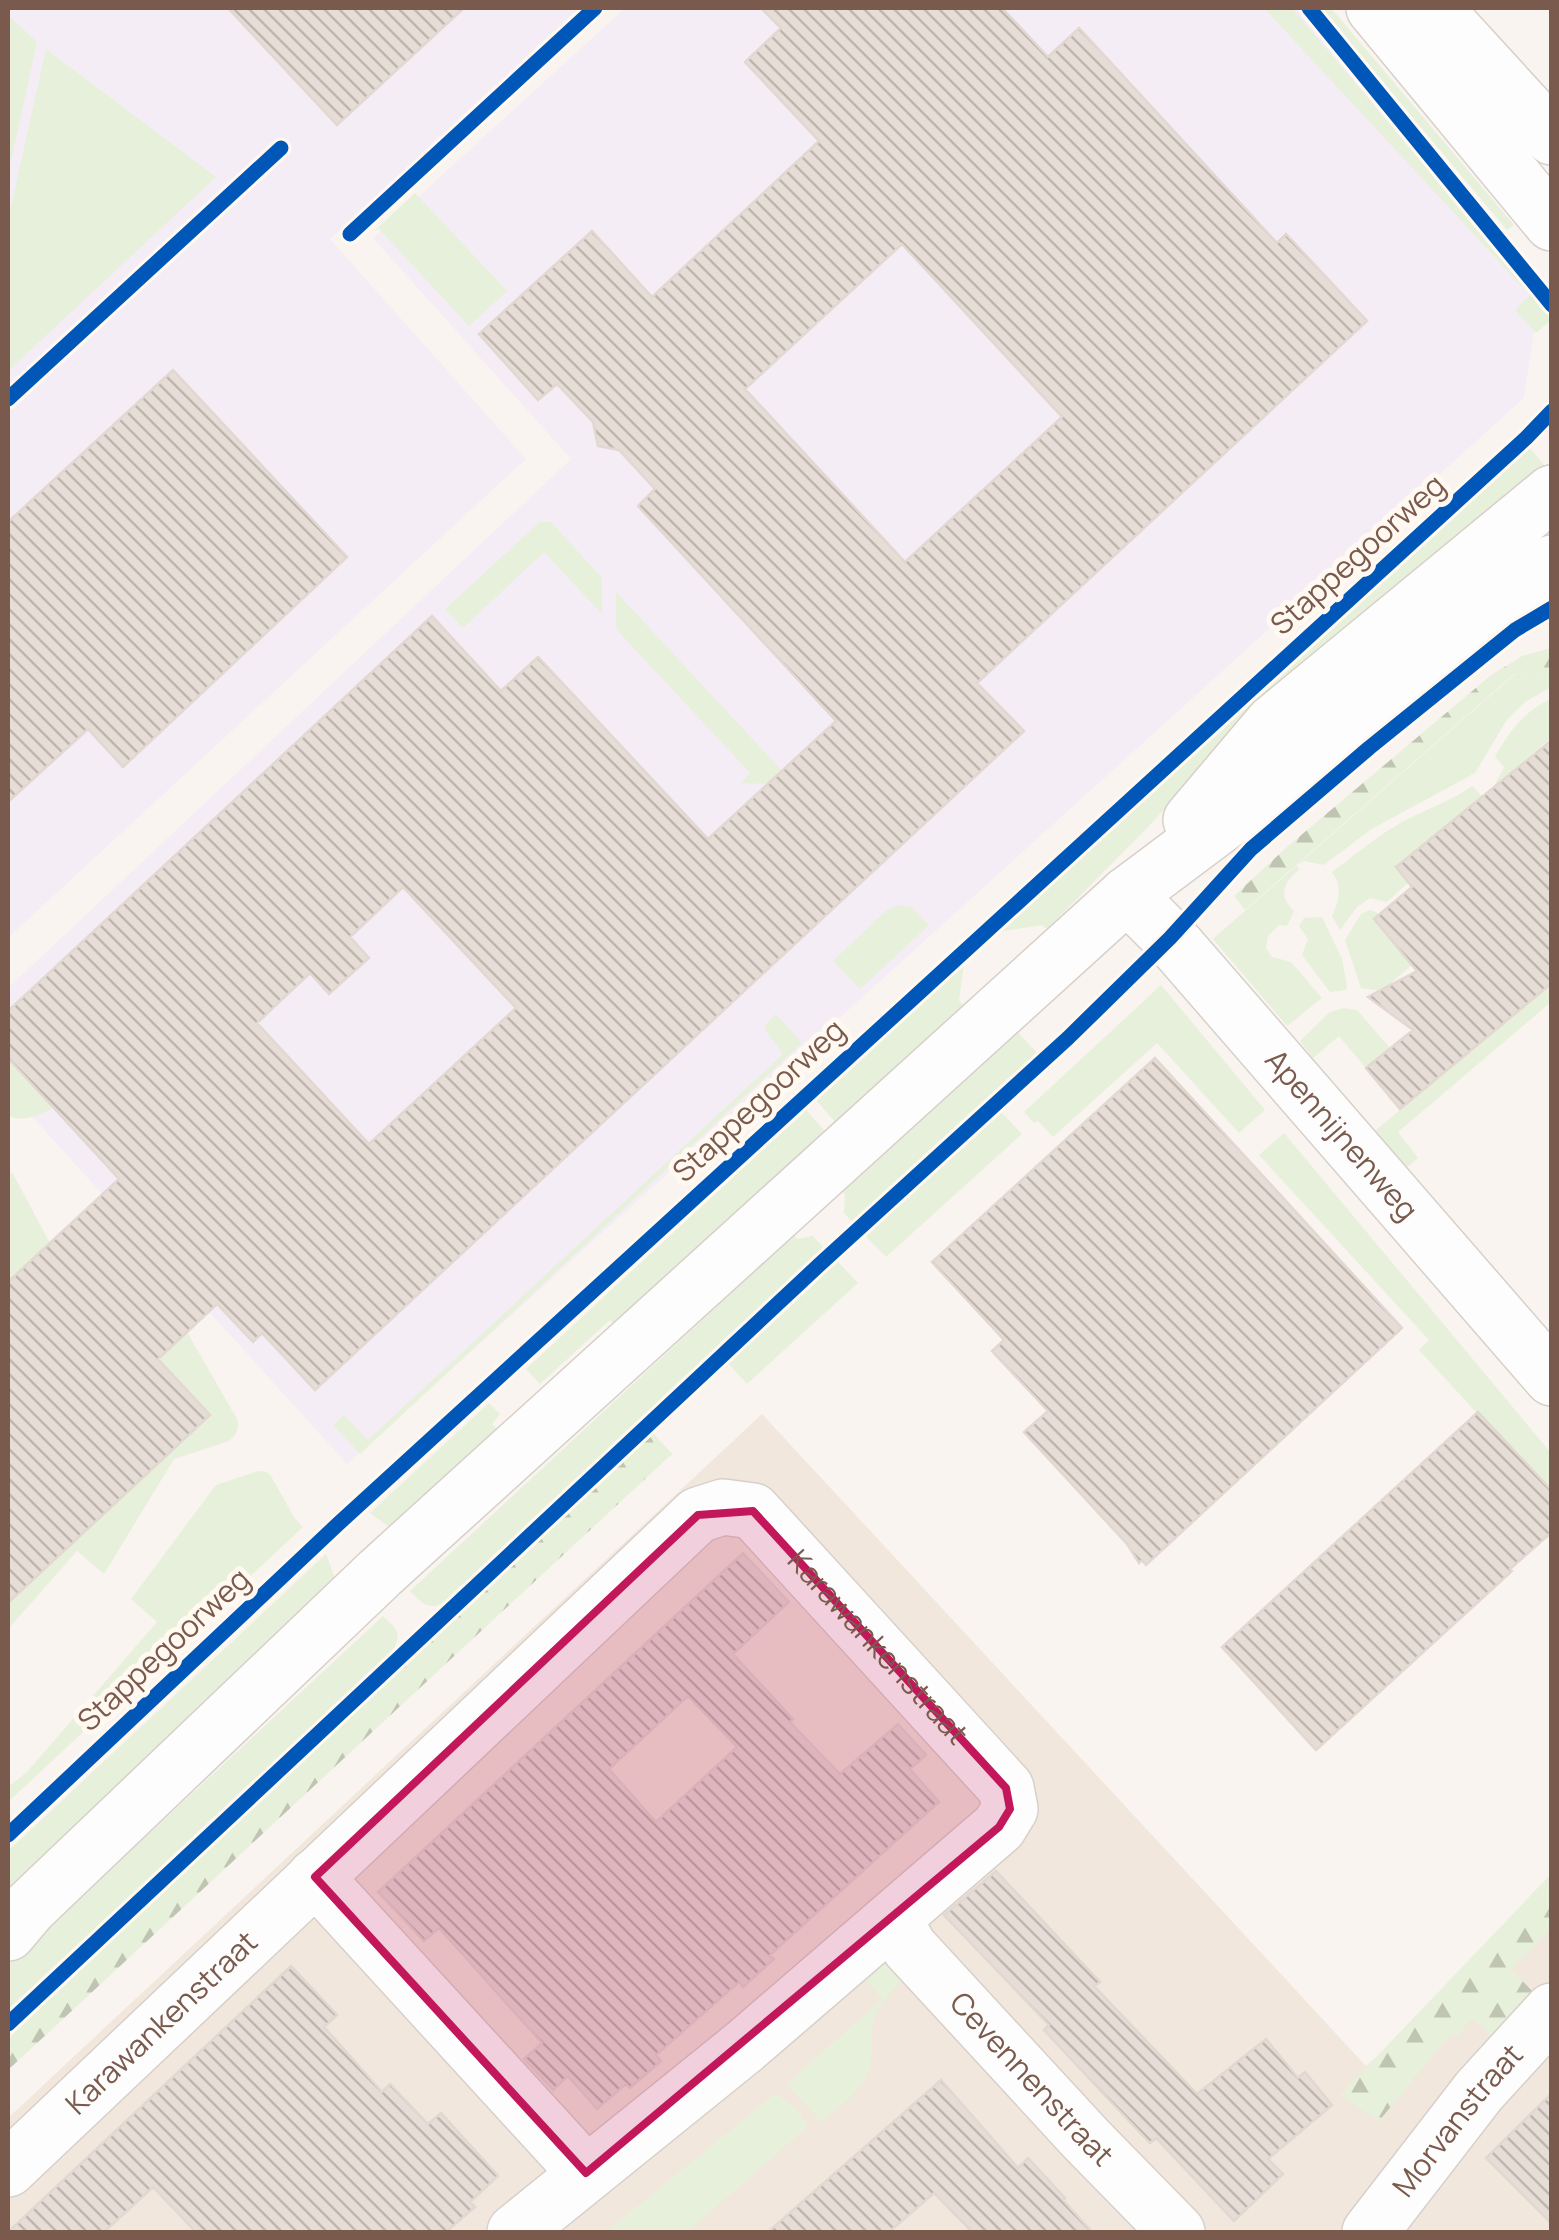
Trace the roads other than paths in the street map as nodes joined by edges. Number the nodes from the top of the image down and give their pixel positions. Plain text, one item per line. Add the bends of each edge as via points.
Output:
1 (1374, 8) edge
2 (1434, 8) edge
3 (1552, 137) edge
4 (1552, 224) edge
5 (1552, 493) edge
6 (1552, 563) edge
7 (1127, 895) junction
8 (1552, 1378) edge
9 (315, 1877) junction
10 (894, 1919) junction
11 (15, 1920) edge
12 (1552, 2011) edge
13 (8, 2169) edge
14 (586, 2173) junction
15 (515, 2232) edge
16 (1177, 2232) edge
17 (1370, 2232) edge

1 - 4 street
2 - 3 street
5 - 7 street via 1273,723
6 - 7 street
7 - 8 street, Apennijnenweg
7 - 11 street via 380,1573
9 - 10 street, Karawankenstraat via 698,1515 724,1507 753,1512 1006,1788 1010,1809 999,1827
9 - 13 street, Karawankenstraat
9 - 14 street
10 - 14 street, Karawankenstraat
10 - 16 street, Cevennenstraat via 909,1947
12 - 17 street, Morvanstraat via 1479,2091
14 - 15 street, Karawankenstraat

